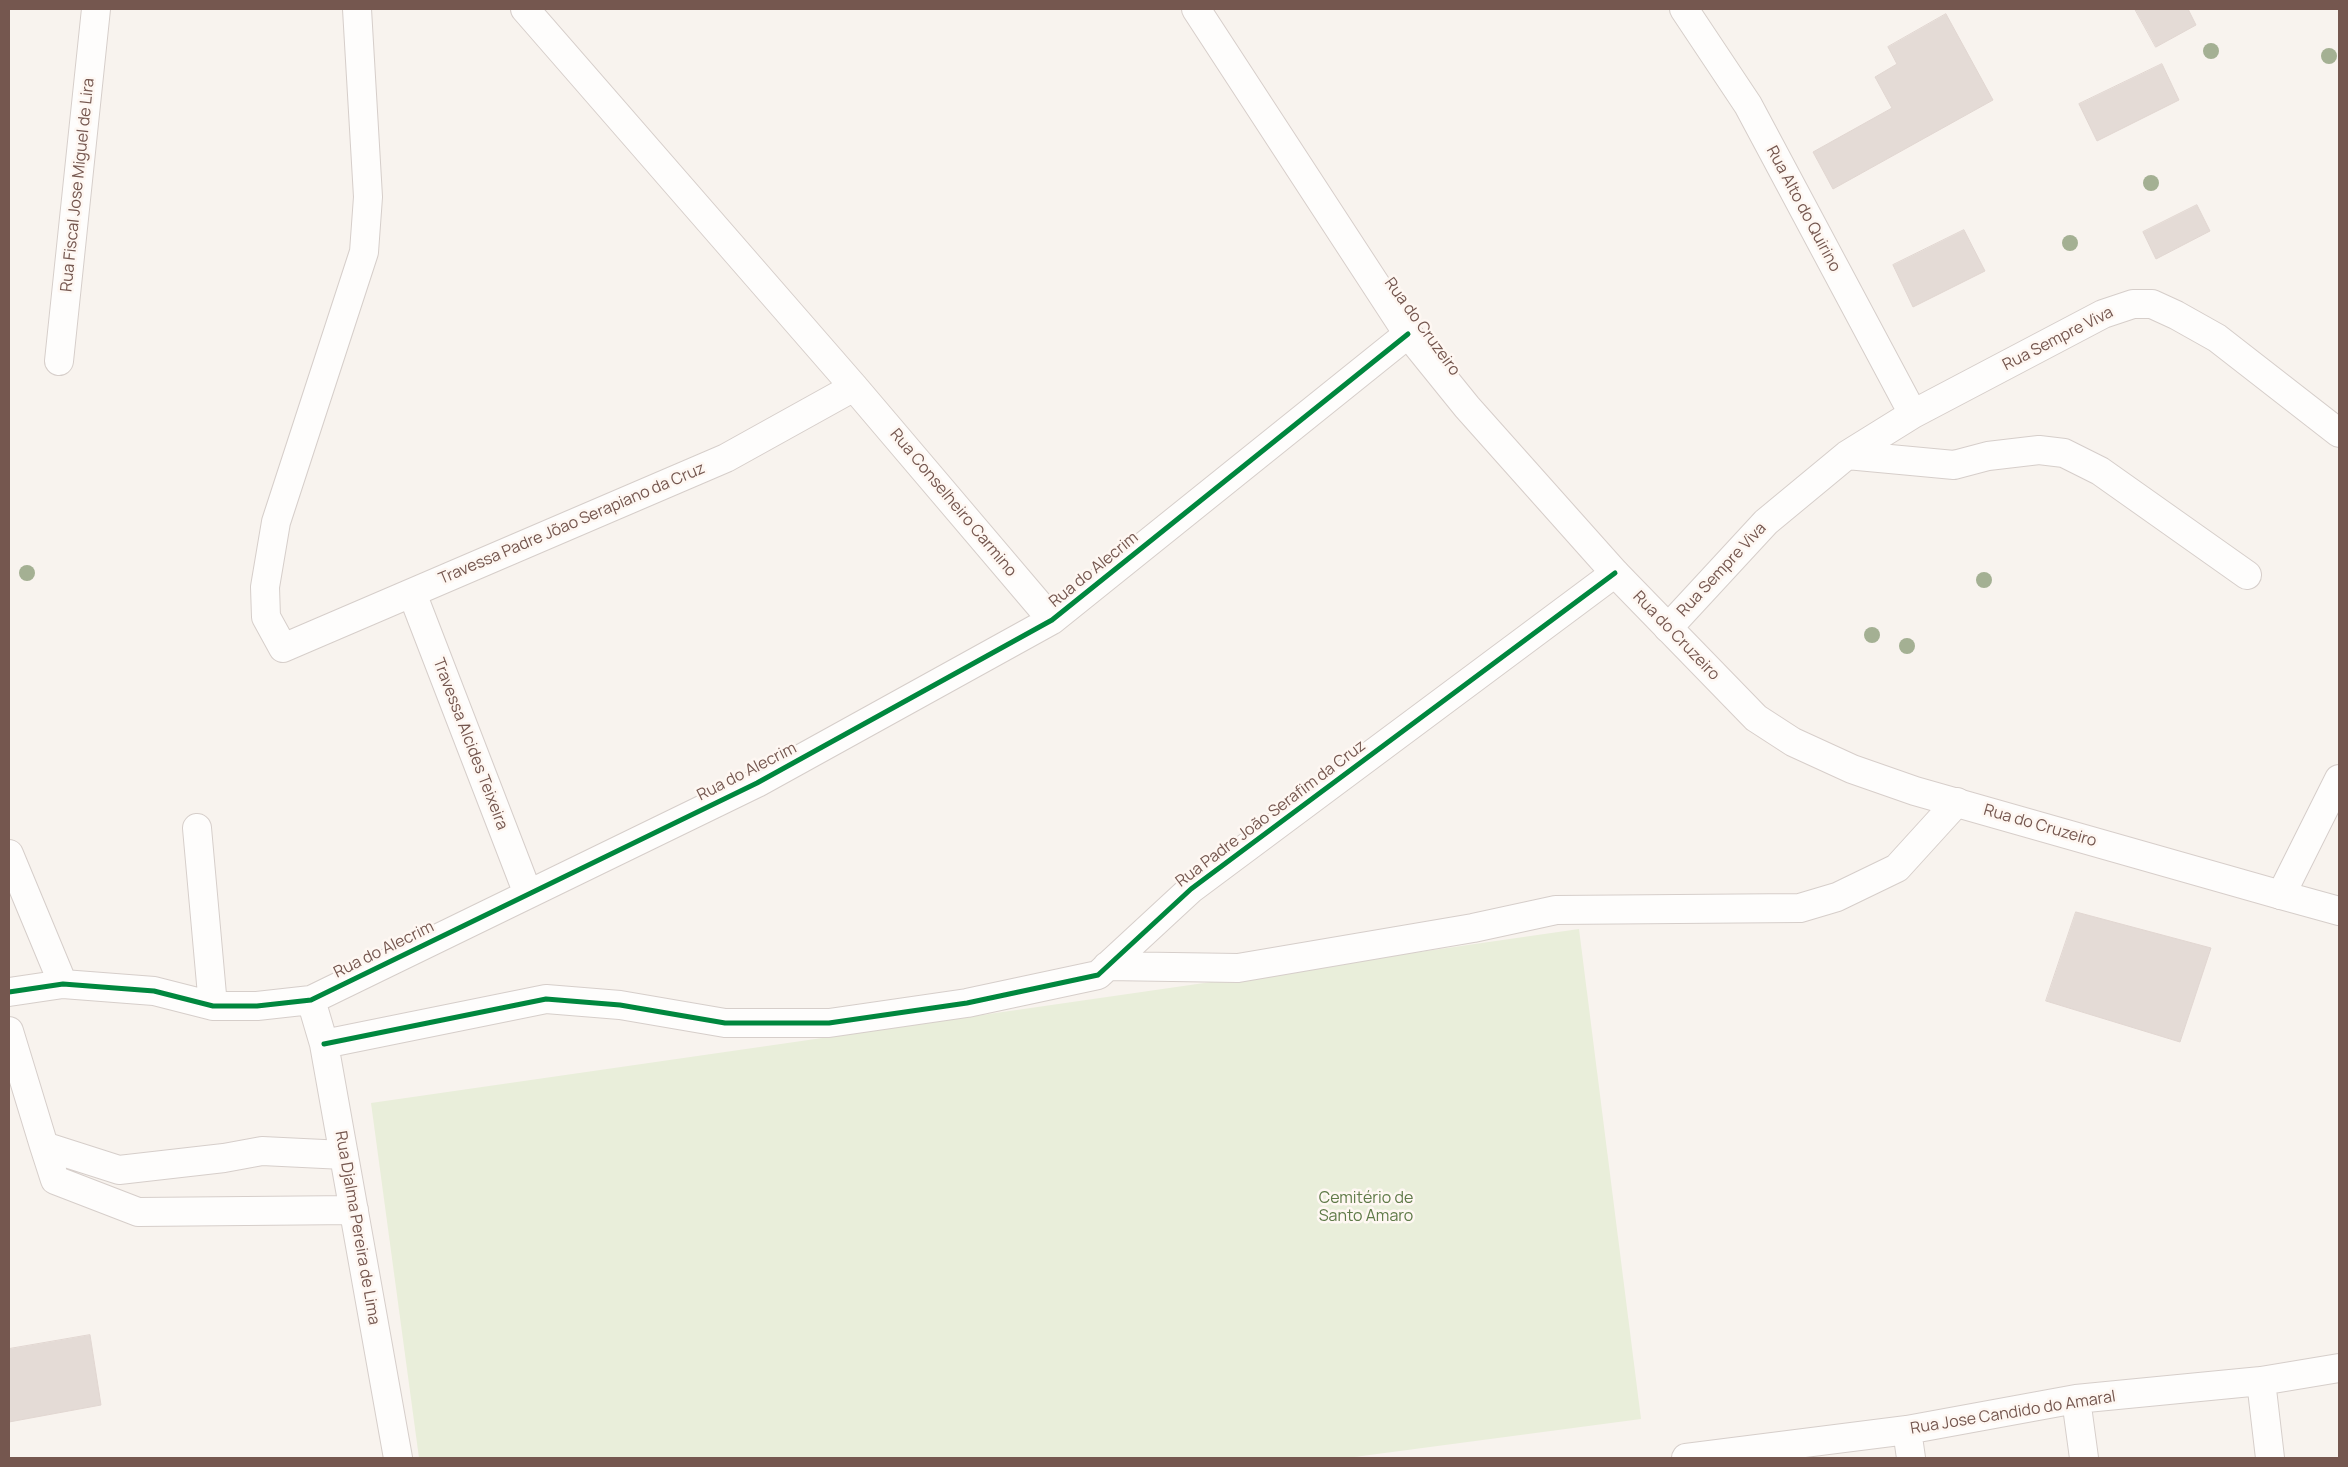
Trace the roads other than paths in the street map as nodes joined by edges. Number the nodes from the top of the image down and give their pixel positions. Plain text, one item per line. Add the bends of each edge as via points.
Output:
1 (96, 9) edge
2 (357, 9) edge
3 (526, 9) edge
4 (1196, 9) edge
5 (1684, 9) edge
6 (1408, 334) junction
7 (60, 361) dead end
8 (854, 387) junction
9 (1913, 414) junction
10 (2339, 433) edge
11 (1847, 455) junction
12 (1615, 573) junction
13 (2247, 575) dead end
14 (412, 593) junction
15 (1052, 620) junction
16 (1668, 628) junction
17 (2339, 779) edge
18 (1957, 802) junction
19 (197, 828) dead end
20 (9, 854) edge
21 (528, 894) junction
22 (2281, 895) junction
23 (2339, 911) edge
24 (1107, 966) junction
25 (63, 984) junction
26 (9, 992) edge
27 (311, 1000) junction
28 (213, 1006) junction
29 (9, 1031) edge
30 (324, 1044) junction
31 (44, 1146) junction
32 (344, 1155) junction
33 (354, 1210) junction
34 (2339, 1368) edge
35 (2261, 1381) junction
36 (2076, 1399) junction
37 (1907, 1430) junction
38 (1724, 1456) edge
39 (398, 1458) edge
40 (1686, 1458) edge
41 (1911, 1458) edge
42 (2084, 1458) edge
43 (2270, 1458) edge

1 - 7 street, Rua Fiscal Jose Miguel de Lira
2 - 14 street, Travessa Padre Jõao Serapiano da Cruz via 368,197 364,252 276,522 265,587 266,617 283,648
3 - 8 street, Rua Conselheiro Carmino
4 - 6 street, Rua do Cruzeiro
5 - 9 street, Rua Alto do Quirino via 1748,105
6 - 12 street, Rua do Cruzeiro via 1467,407
6 - 15 street, Rua do Alecrim
8 - 14 street, Travessa Padre Jõao Serapiano da Cruz via 726,458
8 - 15 street, Rua Conselheiro Carmino
9 - 10 street, Rua Sempre Viva via 2103,314 2133,304 2152,304 2217,338
9 - 11 street, Rua Sempre Viva
11 - 13 street via 1954,465 1988,456 2039,450 2064,453 2100,470
11 - 16 street, Rua Sempre Viva via 1766,522
12 - 16 street, Rua do Cruzeiro
12 - 24 street, Rua Padre João Serafim da Cruz via 1191,889
14 - 21 street, Travessa Alcides Teixeira
15 - 21 street, Rua do Alecrim via 757,783
16 - 18 street, Rua do Cruzeiro via 1756,718 1793,742 1852,769
17 - 22 street
18 - 22 street, Rua do Cruzeiro
18 - 24 street via 1897,868 1836,897 1800,908 1556,910 1473,928 1238,968
19 - 28 street
20 - 25 street
21 - 27 street, Rua do Alecrim
22 - 23 street, Rua do Cruzeiro
24 - 30 street, Rua Padre João Serafim da Cruz via 1098,975 967,1004 829,1022 725,1023 620,1005 546,999
25 - 26 street, Rua do Alecrim
25 - 28 street, Rua do Alecrim via 154,991
27 - 28 street, Rua do Alecrim via 257,1006
27 - 30 street, Rua Djalma Pereira de Lima
29 - 31 street
30 - 32 street, Rua Djalma Pereira de Lima
31 - 32 street via 119,1170 262,1151
31 - 33 street via 55,1180 138,1212
32 - 33 street, Rua Djalma Pereira de Lima
33 - 39 street, Rua Djalma Pereira de Lima
34 - 35 street, Rua Jose Candido do Amaral
35 - 36 street, Rua Jose Candido do Amaral
35 - 43 street
36 - 37 street, Rua Jose Candido do Amaral
36 - 42 street
37 - 38 street, Rua Jose Candido do Amaral
37 - 41 street
38 - 40 street, Rua Jose Candido do Amaral

